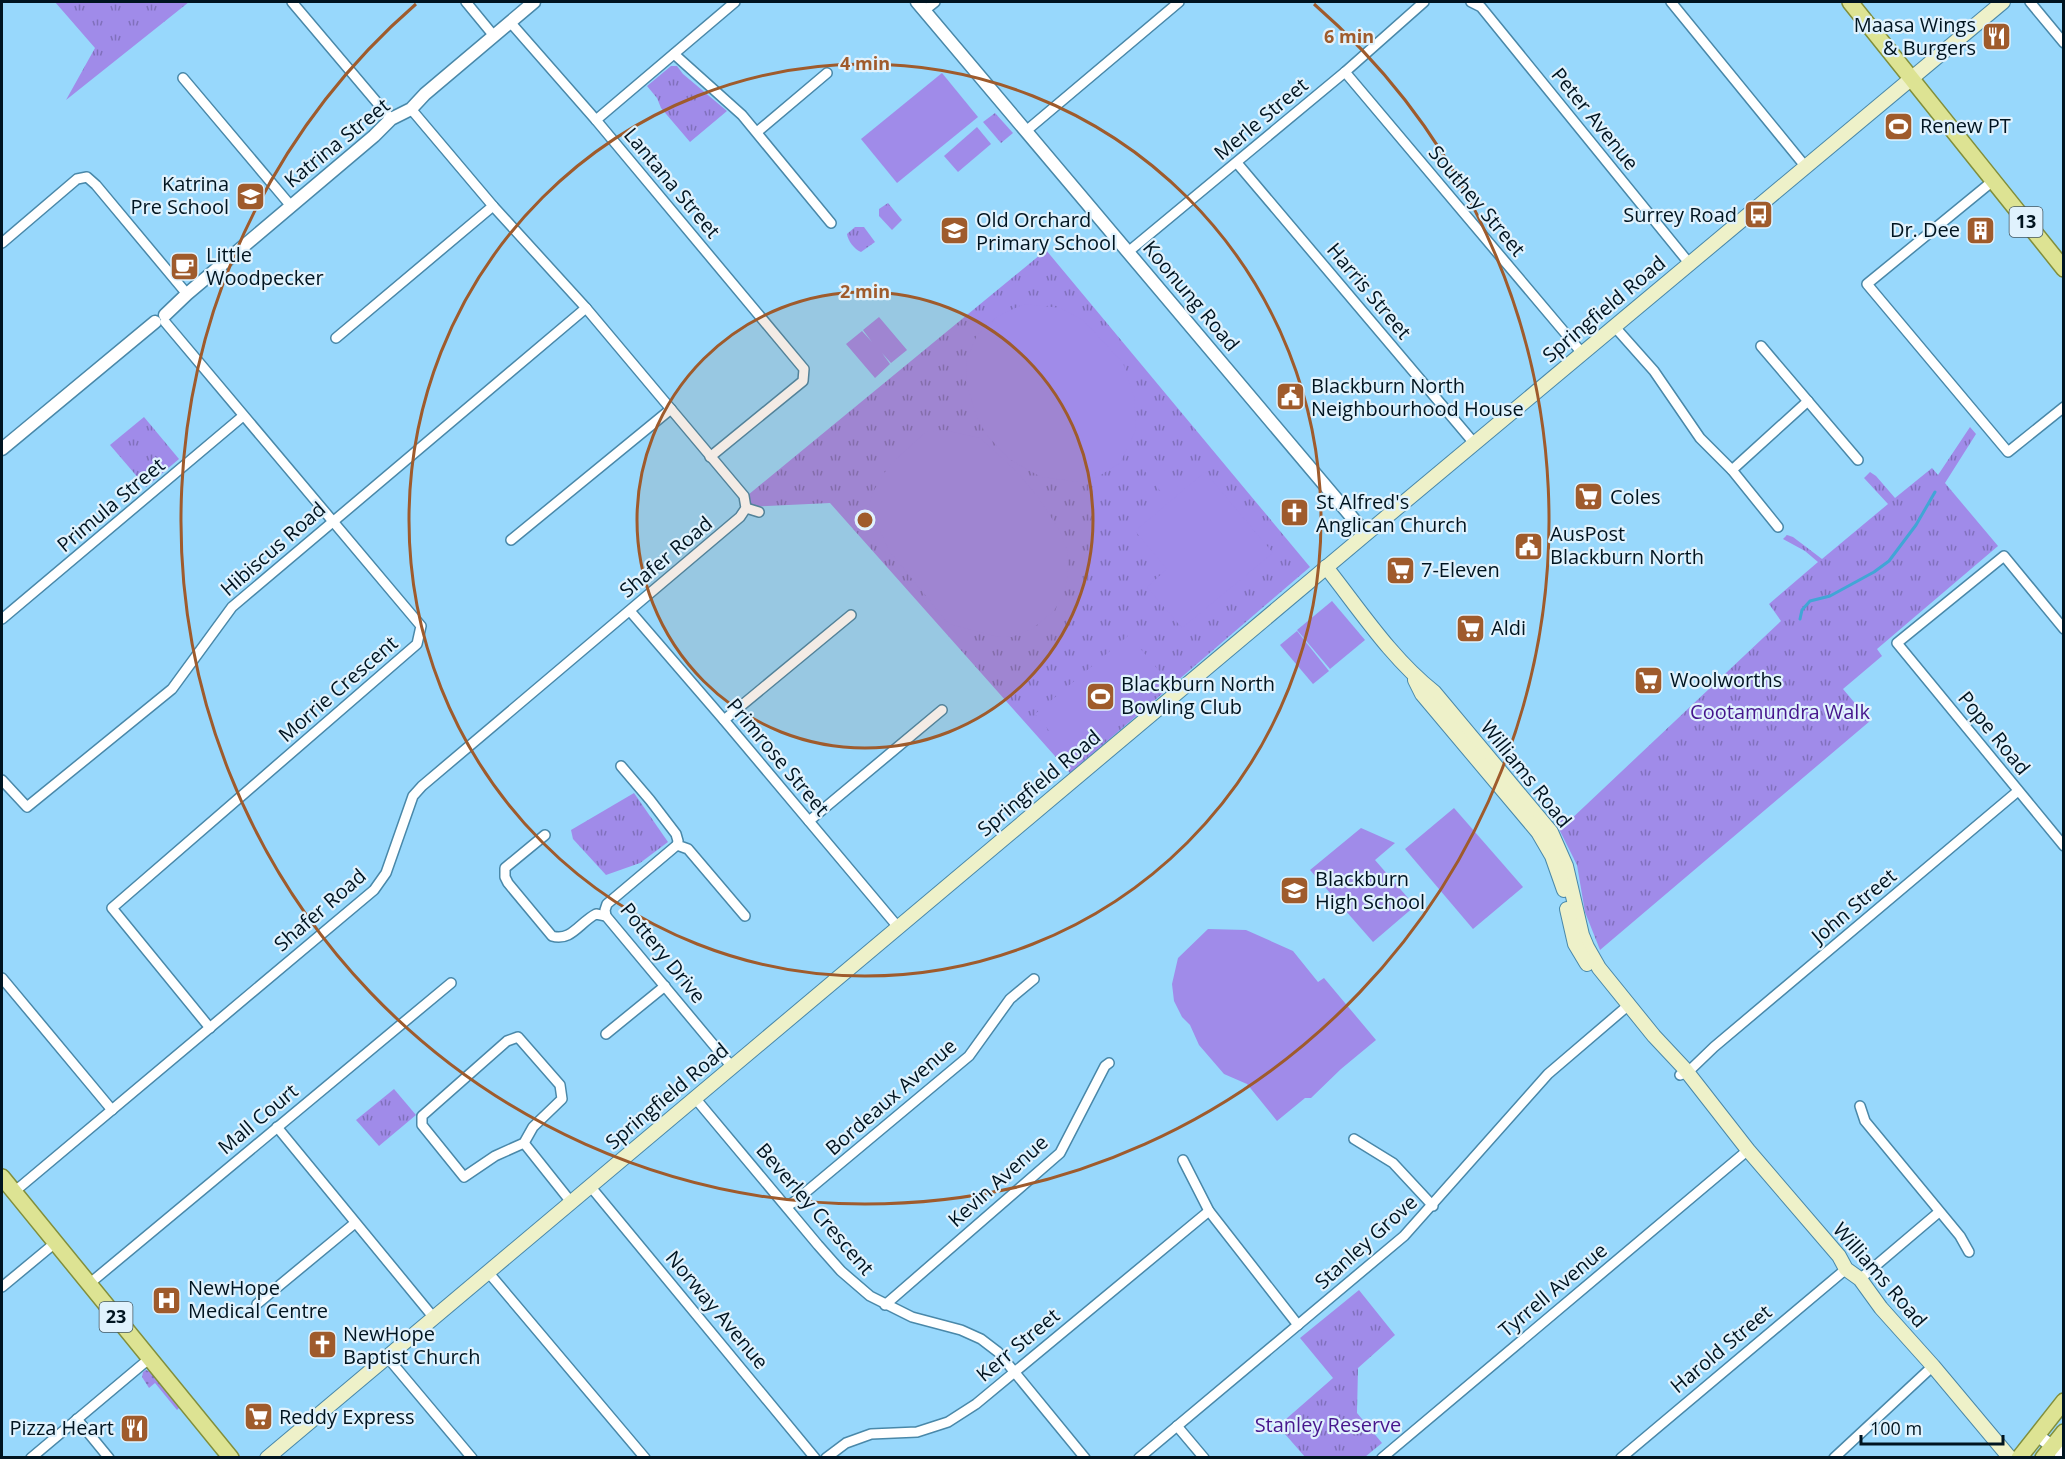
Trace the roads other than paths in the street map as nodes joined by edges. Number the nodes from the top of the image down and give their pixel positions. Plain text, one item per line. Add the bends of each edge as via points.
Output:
1 (292, 2) edge
2 (466, 2) edge
3 (534, 2) edge
4 (735, 2) edge
5 (935, 2) edge
6 (1179, 2) edge
7 (1424, 2) edge
8 (1471, 2) edge
9 (1671, 2) edge
10 (1850, 2) edge
11 (2003, 2) edge
12 (2030, 2) edge
13 (1416, 5) edge
14 (921, 6) edge
15 (510, 22) junction
16 (494, 36) junction
17 (2064, 43) edge
18 (674, 54) junction
19 (1345, 72) junction
20 (827, 73) dead end
21 (183, 78) dead end
22 (1911, 78) junction
23 (411, 109) junction
24 (391, 119) junction
25 (597, 120) junction
26 (1026, 130) junction
27 (757, 132) junction
28 (1237, 163) junction
29 (1805, 166) junction
30 (1994, 180) junction
31 (291, 206) junction
32 (493, 206) junction
33 (831, 224) dead end
34 (2, 243) edge
35 (1128, 252) junction
36 (1689, 263) junction
37 (2064, 269) edge
38 (187, 294) junction
39 (586, 308) junction
40 (162, 320) junction
41 (1614, 326) junction
42 (336, 338) dead end
43 (1761, 346) dead end
44 (1582, 353) junction
45 (1808, 401) junction
46 (2064, 407) edge
47 (671, 409) junction
48 (243, 416) junction
49 (1474, 443) junction
50 (2, 449) edge
51 (710, 457) junction
52 (1858, 460) dead end
53 (1732, 470) junction
54 (746, 508) junction
55 (759, 512) dead end
56 (333, 520) junction
57 (1778, 527) dead end
58 (1366, 534) junction
59 (511, 540) dead end
60 (1326, 567) junction
61 (630, 611) junction
62 (851, 615) dead end
63 (2, 619) edge
64 (2064, 629) edge
65 (942, 710) dead end
66 (724, 720) junction
67 (1471, 745) junction
68 (621, 766) dead end
69 (1490, 774) junction
70 (1505, 777) junction
71 (2, 780) edge
72 (2018, 791) junction
73 (809, 822) junction
74 (545, 835) dead end
75 (677, 845) junction
76 (2064, 846) edge
77 (606, 916) junction
78 (745, 916) dead end
79 (898, 927) junction
80 (1583, 950) junction
81 (2, 978) edge
82 (1034, 979) dead end
83 (451, 983) dead end
84 (665, 986) junction
85 (1627, 1006) junction
86 (210, 1028) junction
87 (606, 1034) dead end
88 (1109, 1063) dead end
89 (732, 1067) junction
90 (1687, 1077) junction
91 (694, 1098) junction
92 (1860, 1106) dead end
93 (112, 1110) junction
94 (277, 1127) junction
95 (1354, 1139) dead end
96 (524, 1143) junction
97 (1748, 1150) junction
98 (1182, 1160) dead end
99 (2, 1178) edge
100 (590, 1186) junction
101 (14, 1192) junction
102 (571, 1202) junction
103 (787, 1206) junction
104 (1432, 1206) junction
105 (1209, 1211) junction
106 (1939, 1212) junction
107 (355, 1223) junction
108 (55, 1243) junction
109 (1969, 1252) dead end
110 (1845, 1269) junction
111 (488, 1272) junction
112 (1860, 1280) junction
113 (89, 1284) junction
114 (2, 1287) edge
115 (257, 1304) dead end
116 (885, 1305) junction
117 (434, 1318) junction
118 (1298, 1325) junction
119 (150, 1358) junction
120 (388, 1358) junction
121 (1933, 1366) junction
122 (1014, 1371) junction
123 (2064, 1401) edge
124 (77, 1419) junction
125 (1178, 1426) junction
126 (2064, 1432) edge
127 (2037, 1435) junction
128 (2053, 1453) edge
129 (31, 1458) edge
130 (109, 1458) edge
131 (231, 1458) edge
132 (267, 1458) edge
133 (472, 1458) edge
134 (645, 1458) edge
135 (815, 1458) edge
136 (826, 1458) edge
137 (1085, 1458) edge
138 (1139, 1458) edge
139 (1204, 1458) edge
140 (1382, 1458) edge
141 (1621, 1458) edge
142 (1834, 1458) edge
143 (2010, 1458) edge
144 (2019, 1458) edge

1 - 24 street
2 - 16 street
3 - 15 street, Katrina Street
4 - 18 street
5 - 14 street
6 - 26 street
7 - 13 street, Merle Street
8 - 36 street, Peter Avenue via 1481,7
9 - 29 street
10 - 22 main road, 13
11 - 22 main road, Springfield Road
12 - 17 street
13 - 19 street, Merle Street
14 - 26 street, Koonung Road
15 - 16 street, Katrina Street
15 - 25 street, Lantana Street
16 - 23 street, Katrina Street
18 - 25 street
18 - 27 street
19 - 28 street, Merle Street
19 - 44 street, Southey Street
20 - 27 street
21 - 31 street
22 - 29 main road, Springfield Road
22 - 30 main road, 13
23 - 24 street, Katrina Street
23 - 32 street
24 - 31 street, Katrina Street
25 - 51 street, Lantana Street via 804,369 803,381
26 - 35 street, Koonung Road
27 - 33 street
28 - 35 street, Merle Street
28 - 49 street, Harris Street
29 - 36 main road, Springfield Road
30 - 37 main road, 13
30 - 46 street via 1867,284 2008,452
31 - 38 street, Katrina Street
32 - 39 street
32 - 42 street
34 - 38 street via 77,179 87,177
35 - 58 street, Koonung Road
36 - 41 main road, Springfield Road
38 - 40 street, Katrina Street
39 - 47 street
39 - 56 street, Hibiscus Road
40 - 48 street, Morrie Crescent
40 - 50 street, Katrina Street
41 - 44 main road, Springfield Road
41 - 53 street via 1654,371 1700,438
43 - 45 street
44 - 49 main road, Springfield Road
45 - 52 street
45 - 53 street
47 - 51 street
47 - 59 street
48 - 56 street, Morrie Crescent
48 - 63 street, Primula Street
49 - 58 main road, Springfield Road
51 - 54 street via 744,496
53 - 57 street
54 - 55 street
54 - 61 street, Shafer Road via 740,518
56 - 71 street, Hibiscus Road via 232,607 172,689 27,807
56 - 86 street, Morrie Crescent via 421,626 417,644 112,908
58 - 60 main road, Springfield Road
60 - 67 main road, Williams Road via 1413,675 1434,692 1445,714
60 - 79 main road, Springfield Road
61 - 66 street, Primrose Street
61 - 86 street, Shafer Road via 422,786 413,796 386,873 374,890
62 - 66 street
64 - 72 street, Pope Road via 2004,556 1897,644
65 - 73 street
66 - 73 street, Primrose Street
67 - 69 main road, Williams Road
67 - 70 main road, Williams Road
68 - 75 street via 676,834
69 - 70 main road
69 - 80 main road, Williams Road via 1552,856 1570,926
70 - 80 main road, Williams Road via 1543,821 1559,849 1569,876
72 - 76 street, Pope Road
72 - 90 street, John Street via 1714,1047
73 - 79 street, Primrose Street
74 - 77 street via 506,868 508,884 552,936 560,939 596,914
75 - 77 street, Pottery Drive via 607,904
75 - 78 street via 688,849
77 - 84 street, Pottery Drive
79 - 89 main road, Springfield Road
80 - 85 main road, Williams Road
81 - 93 street
82 - 103 street, Bordeaux Avenue via 1010,999 969,1056
83 - 94 street, Mall Court
84 - 87 street
84 - 89 street, Pottery Drive
85 - 90 main road, Williams Road
85 - 104 street, Stanley Grove via 1548,1074
86 - 93 street, Shafer Road
88 - 116 street, Kevin Avenue via 1060,1153
89 - 91 main road, Springfield Road
90 - 97 main road, Williams Road via 1714,1114
91 - 100 main road, Springfield Road
91 - 103 street, Beverley Crescent
92 - 106 street via 1865,1121
93 - 101 street, Shafer Road
94 - 107 street
94 - 113 street, Mall Court
95 - 104 street via 1394,1163
96 - 96 street via 464,1177 422,1125 422,1116 507,1041 518,1037 560,1085 562,1099 533,1127
96 - 102 street
97 - 110 main road, Williams Road via 1839,1256
97 - 140 street, Tyrrell Avenue
98 - 105 street
99 - 101 main road, 23
100 - 102 main road, Springfield Road
100 - 135 street, Norway Avenue
101 - 108 main road, 23
102 - 111 main road, Springfield Road
103 - 116 street, Beverley Crescent via 841,1271
104 - 118 street, Stanley Grove via 1404,1236
105 - 118 street
105 - 122 street, Kerr Street
106 - 109 street
106 - 112 street
107 - 115 street
107 - 117 street
108 - 113 main road, 23
108 - 114 street
110 - 112 main road, Williams Road
110 - 141 street, Harold Street
111 - 117 main road, Springfield Road
111 - 134 street
112 - 121 main road, Williams Road
113 - 119 main road, 23
116 - 122 street, Beverley Crescent via 981,1339
117 - 120 main road, Springfield Road
118 - 125 street, Stanley Grove
119 - 124 street
119 - 131 main road, 23
120 - 132 main road, Springfield Road
120 - 133 street
121 - 142 street
121 - 143 main road, Williams Road
122 - 136 street, Kerr Street via 948,1422 917,1432 871,1434 846,1443
122 - 137 street, Beverley Crescent
123 - 127 main road
124 - 129 street
124 - 130 street
125 - 138 street, Stanley Grove
125 - 139 street
126 - 128 main road
127 - 128 street
127 - 144 main road

